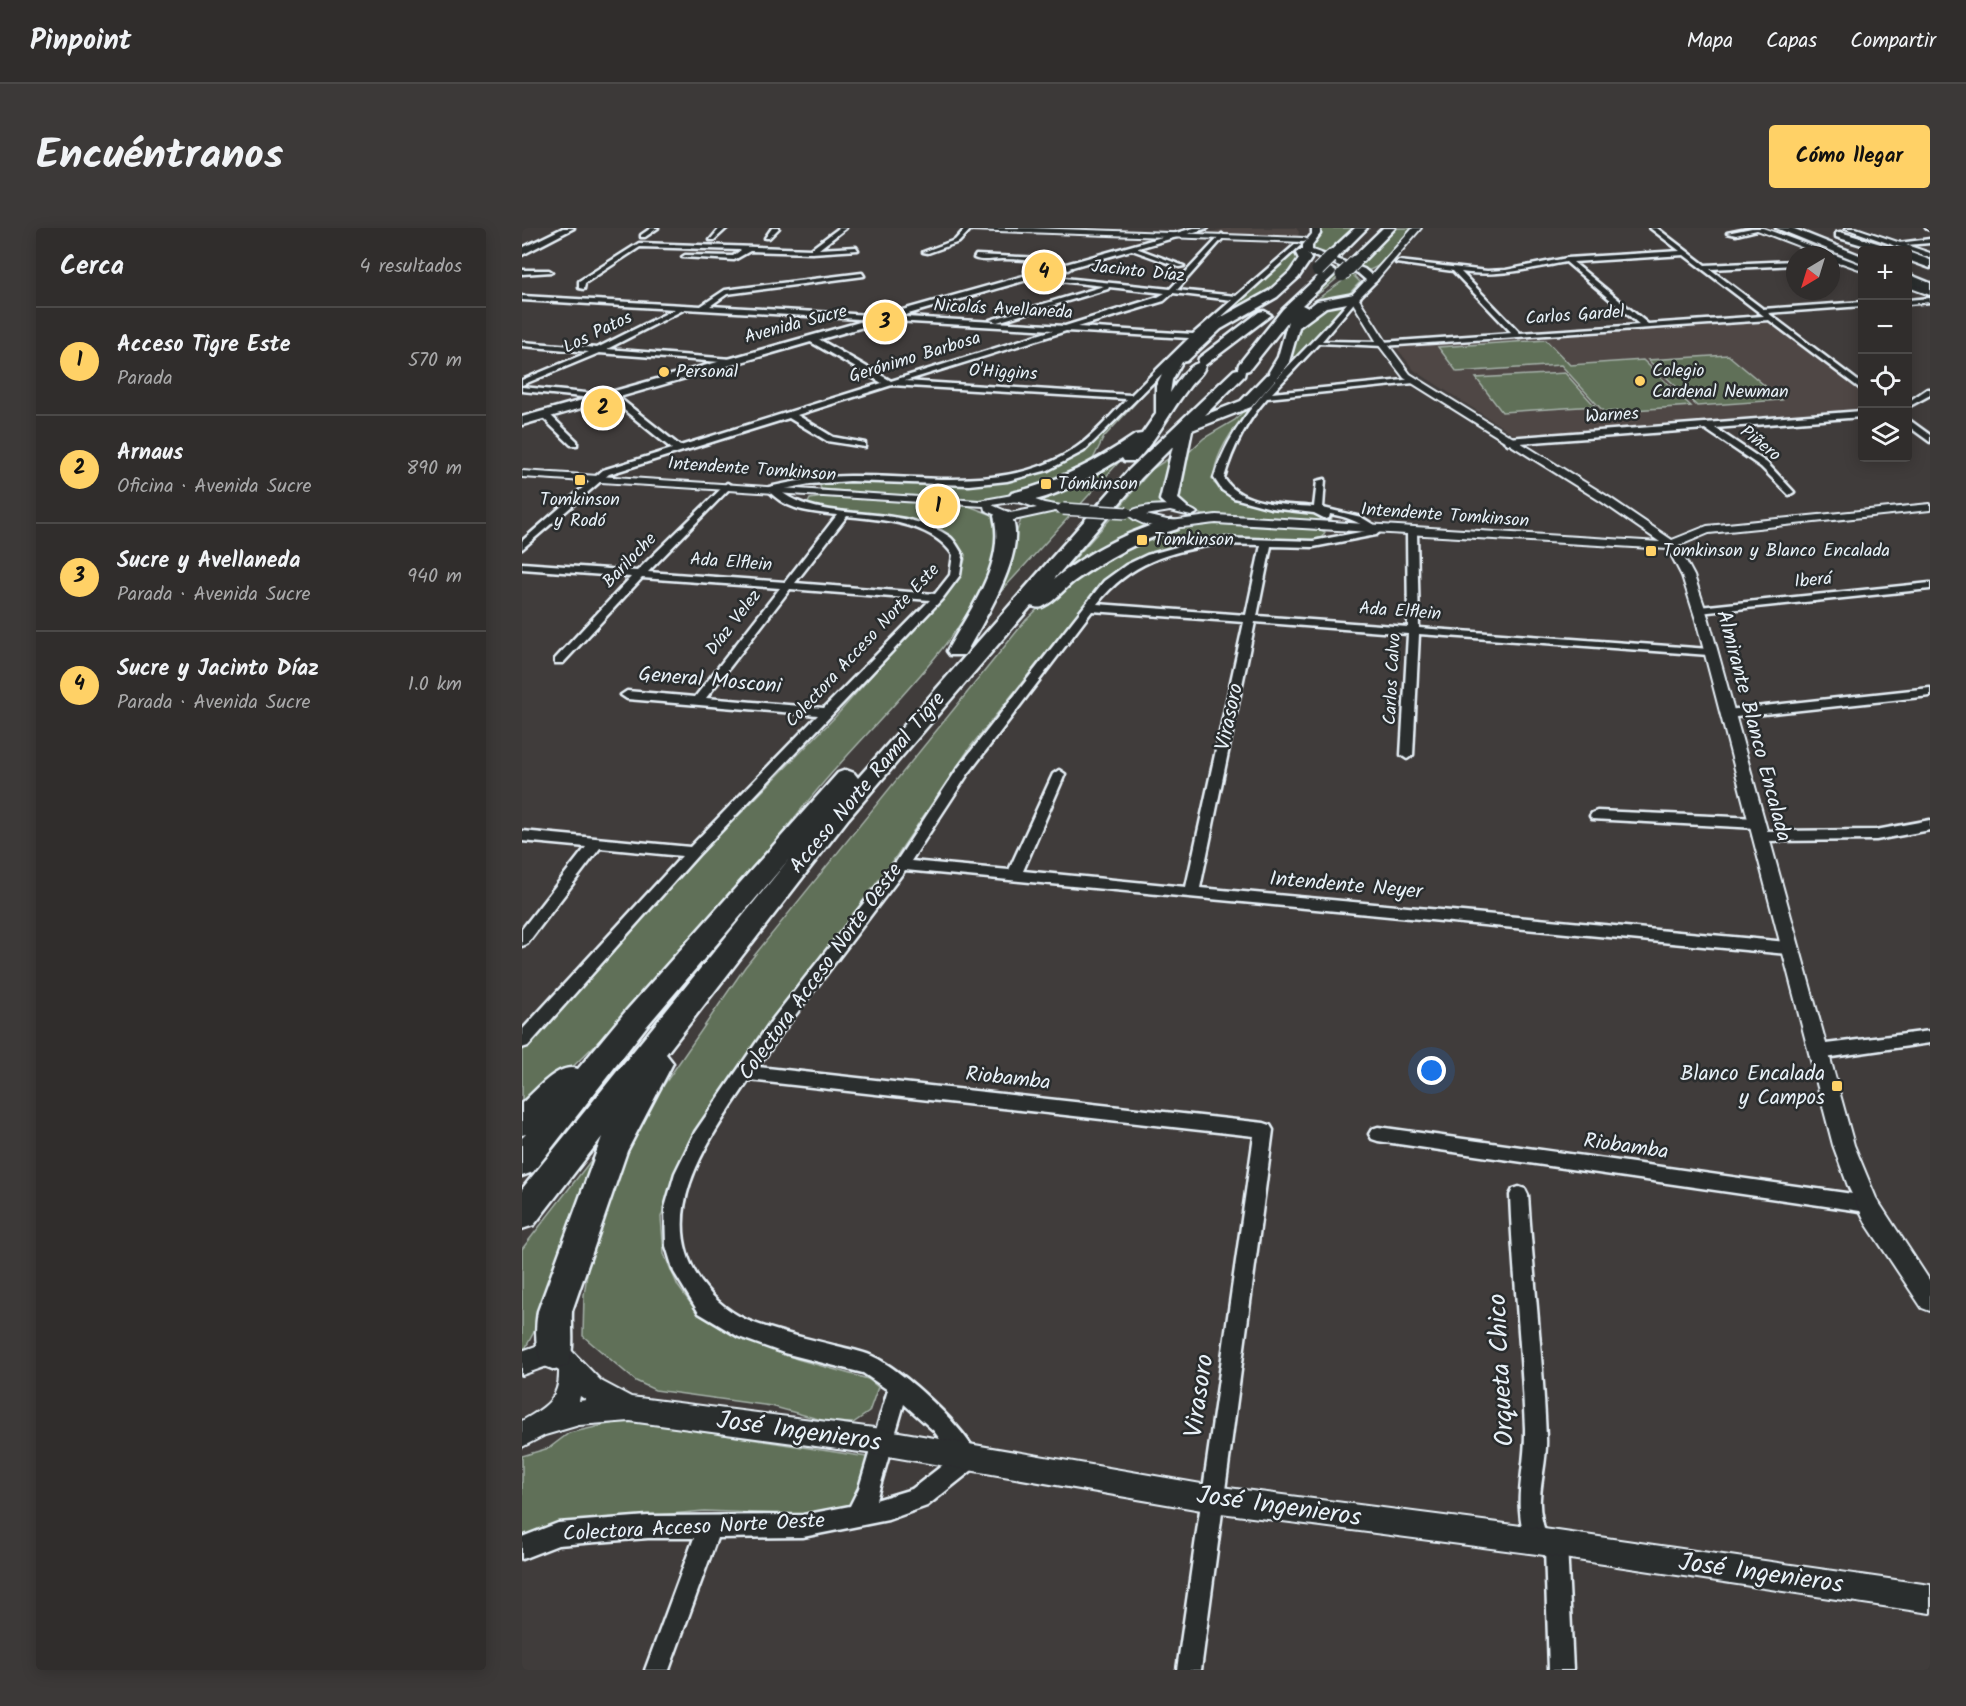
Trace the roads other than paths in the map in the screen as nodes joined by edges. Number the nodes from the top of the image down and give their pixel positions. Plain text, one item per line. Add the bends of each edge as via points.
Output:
1 (570, 228) edge
2 (655, 228) edge
3 (724, 228) edge
4 (776, 228) edge
5 (843, 228) edge
6 (970, 228) edge
7 (1204, 228) edge
8 (1215, 228) edge
9 (1310, 228) edge
10 (1316, 228) edge
11 (1361, 228) edge
12 (1374, 228) edge
13 (1389, 228) edge
14 (1417, 228) edge
15 (1653, 228) edge
16 (1757, 228) edge
17 (1782, 228) edge
18 (1789, 228) edge
19 (1808, 228) edge
20 (1814, 228) edge
21 (1849, 228) edge
22 (1720, 229) edge
23 (1733, 234) junction
24 (1184, 235) junction
25 (643, 236) dead end
26 (1222, 236) junction
27 (767, 237) dead end
28 (712, 239) dead end
29 (1745, 240) dead end
30 (1930, 241) edge
31 (1806, 246) edge
32 (1860, 246) edge
33 (1888, 246) edge
34 (1890, 246) edge
35 (1898, 246) edge
36 (748, 249) junction
37 (856, 249) dead end
38 (1134, 249) junction
39 (779, 250) junction
40 (1302, 250) junction
41 (523, 251) edge
42 (812, 251) junction
43 (926, 252) dead end
44 (1858, 252) edge
45 (1912, 252) edge
46 (1686, 253) junction
47 (674, 256) dead end
48 (1930, 256) edge
49 (1912, 257) edge
50 (995, 258) dead end
51 (1858, 258) edge
52 (770, 259) dead end
53 (1840, 259) edge
54 (1567, 260) junction
55 (1840, 261) edge
56 (1844, 261) junction
57 (1399, 263) dead end
58 (1786, 263) edge
59 (1912, 264) edge
60 (1930, 264) edge
61 (1335, 265) junction
62 (1181, 266) dead end
63 (1858, 266) edge
64 (1704, 267) junction
65 (1068, 268) junction
66 (1380, 270) joint
67 (1456, 271) junction
68 (1930, 271) edge
69 (522, 272) edge
70 (549, 272) dead end
71 (1912, 272) edge
72 (862, 275) dead end
73 (1035, 277) junction
74 (1369, 277) junction
75 (1930, 279) edge
76 (1912, 280) edge
77 (1115, 285) junction
78 (1912, 285) edge
79 (776, 286) junction
80 (1930, 287) edge
81 (582, 288) dead end
82 (730, 289) dead end
83 (1172, 291) junction
84 (1930, 292) edge
85 (522, 298) edge
86 (1237, 298) junction
87 (1930, 300) edge
88 (1912, 302) edge
89 (1357, 304) junction
90 (1858, 304) edge
91 (685, 307) junction
92 (703, 308) junction
93 (1760, 311) junction
94 (886, 318) junction
95 (1770, 318) junction
96 (983, 323) junction
97 (1646, 326) junction
98 (1067, 328) junction
99 (1292, 330) junction
100 (1518, 335) junction
101 (1195, 336) junction
102 (812, 339) junction
103 (1323, 343) dead end
104 (522, 344) edge
105 (1383, 344) junction
106 (599, 349) junction
107 (731, 361) junction
108 (1414, 381) junction
109 (522, 383) edge
110 (891, 383) junction
111 (1858, 384) edge
112 (522, 389) edge
113 (1930, 392) edge
114 (1266, 396) junction
115 (605, 397) junction
116 (1131, 397) junction
117 (1912, 403) edge
118 (544, 414) junction
119 (789, 414) junction
120 (1858, 414) edge
121 (1160, 420) junction
122 (522, 421) edge
123 (1912, 425) edge
124 (1707, 426) junction
125 (1185, 428) junction
126 (1930, 439) edge
127 (1508, 441) junction
128 (574, 443) dead end
129 (862, 445) dead end
130 (678, 448) junction
131 (522, 474) edge
132 (597, 478) junction
133 (822, 478) junction
134 (1322, 482) dead end
135 (727, 486) junction
136 (772, 489) junction
137 (810, 492) junction
138 (1789, 492) dead end
139 (1006, 506) junction
140 (1930, 507) edge
141 (803, 508) junction
142 (1060, 508) junction
143 (1318, 511) junction
144 (844, 513) junction
145 (1130, 513) junction
146 (1181, 517) junction
147 (1336, 527) junction
148 (1377, 530) junction
149 (1707, 530) junction
150 (1412, 532) junction
151 (1655, 533) junction
152 (1267, 541) junction
153 (1328, 542) junction
154 (1671, 544) junction
155 (522, 546) edge
156 (522, 566) edge
157 (640, 574) junction
158 (789, 585) junction
159 (1930, 586) edge
160 (938, 597) junction
161 (1088, 607) junction
162 (1699, 610) junction
163 (1251, 619) junction
164 (1414, 631) junction
165 (957, 651) junction
166 (1709, 652) junction
167 (559, 661) dead end
168 (957, 679) junction
169 (1930, 692) edge
170 (627, 696) dead end
171 (698, 701) junction
172 (827, 712) junction
173 (1727, 714) junction
174 (1407, 755) dead end
175 (1059, 774) dead end
176 (1597, 816) dead end
177 (1930, 825) edge
178 (1758, 829) junction
179 (522, 836) edge
180 (596, 843) junction
181 (693, 852) junction
182 (900, 865) junction
183 (1013, 876) junction
184 (1192, 893) junction
185 (522, 940) edge
186 (1788, 948) junction
187 (707, 980) junction
188 (636, 1019) junction
189 (525, 1036) edge
190 (1930, 1037) edge
191 (1818, 1052) junction
192 (747, 1073) junction
193 (522, 1122) edge
194 (1264, 1130) joint
195 (1378, 1134) dead end
196 (522, 1162) edge
197 (1519, 1195) dead end
198 (1867, 1204) junction
199 (522, 1214) edge
200 (1930, 1300) edge
201 (563, 1360) junction
202 (522, 1363) edge
203 (899, 1386) junction
204 (630, 1409) junction
205 (531, 1429) edge
206 (882, 1442) junction
207 (968, 1459) junction
208 (1213, 1499) junction
209 (856, 1516) junction
210 (709, 1528) junction
211 (1547, 1542) junction
212 (522, 1548) edge
213 (1930, 1599) edge
214 (657, 1670) edge
215 (1189, 1670) edge
216 (1561, 1670) edge

1 - 41 main road
2 - 25 street
3 - 28 street
4 - 27 street
5 - 42 street
6 - 24 street
6 - 43 street via 962,238
7 - 24 main road, Avenida Sucre
8 - 24 main road, Avenida Sucre
9 - 40 main road
10 - 61 main road via 1307,250
11 - 61 highway, Acceso Norte Ramal Tigre
12 - 61 highway, Acceso Norte Ramal Tigre
13 - 61 highway
14 - 66 street
15 - 46 street
16 - 23 street
16 - 31 street
17 - 51 highway
18 - 44 highway
19 - 32 highway
20 - 33 highway
21 - 34 street
22 - 23 street
23 - 29 street
24 - 26 street
24 - 38 main road, Avenida Sucre
26 - 40 street
26 - 83 street, Gerónimo Barbosa
30 - 35 street
36 - 39 street
36 - 47 street via 734,258
36 - 81 street via 636,245 581,282
37 - 42 street
38 - 62 street
38 - 65 main road, Avenida Sucre
39 - 42 street
39 - 52 street
40 - 61 highway
40 - 86 street
40 - 121 highway via 1294,275 1273,294 1216,326 1167,371 1162,382
45 - 48 street
46 - 54 street
46 - 64 street
49 - 60 highway
50 - 65 street via 1048,260
53 - 56 street
54 - 67 street via 1506,273
54 - 97 street
55 - 56 street
56 - 63 street
57 - 67 street
58 - 64 street
59 - 68 highway
61 - 74 main road
61 - 74 main road
61 - 89 main road via 1363,282 1353,294
61 - 99 highway via 1299,312
61 - 121 highway, Acceso Norte Ramal Tigre via 1202,364 1188,377
61 - 125 highway, Acceso Norte Ramal Tigre
64 - 93 street
65 - 73 main road, Avenida Sucre
66 - 74 main road
67 - 100 street
69 - 70 street
71 - 75 highway
72 - 79 street
73 - 77 street, Jacinto Díaz
73 - 94 main road, Avenida Sucre
74 - 89 main road
76 - 80 highway
77 - 83 street, Jacinto Díaz
77 - 96 street
78 - 84 street
79 - 82 street via 769,283
79 - 92 street via 722,293
83 - 86 street, Jacinto Díaz
83 - 98 street, Gerónimo Barbosa
85 - 91 street, Nicolás Avellaneda
86 - 101 street
87 - 88 street
89 - 99 highway via 1322,304
89 - 105 street, Almirante Blanco Encalada
89 - 114 street via 1345,310
90 - 93 street
91 - 92 street, Nicolás Avellaneda
91 - 106 street, Los Patos
92 - 94 street, Nicolás Avellaneda
93 - 95 street
94 - 96 street, Nicolás Avellaneda
94 - 102 main road, Avenida Sucre
95 - 97 street, Carlos Gardel
95 - 111 street
96 - 98 street, Nicolás Avellaneda
97 - 100 street, Carlos Gardel
98 - 101 street, Nicolás Avellaneda
98 - 110 street, Gerónimo Barbosa
99 - 125 highway via 1287,355 1246,404
100 - 105 street, Carlos Gardel
101 - 116 street
102 - 107 main road, Avenida Sucre
102 - 110 street, O'Higgins
103 - 105 street
104 - 106 street
105 - 108 street, Almirante Blanco Encalada via 1401,371
106 - 107 street
106 - 109 street, Los Patos
107 - 115 main road, Avenida Sucre
108 - 114 street
108 - 127 street, Almirante Blanco Encalada
110 - 116 street, O'Higgins
110 - 119 street, Gerónimo Barbosa
112 - 115 street
113 - 117 street
114 - 143 street via 1235,434 1220,470 1220,482 1237,495 1267,505
115 - 118 main road, Avenida Sucre
115 - 130 street via 621,403
116 - 133 street via 1081,449 1029,473 957,483
118 - 122 main road, Avenida Sucre
118 - 128 street
119 - 129 street via 830,439
119 - 130 street, Gerónimo Barbosa
120 - 124 street, Warnes
121 - 139 highway via 1131,445 1099,464
121 - 165 highway, Acceso Norte Ramal Tigre via 1143,445
123 - 126 street
124 - 127 street, Warnes
124 - 138 street, Piñero via 1764,465
125 - 146 highway via 1168,500
125 - 168 highway, Acceso Norte Ramal Tigre via 1135,474
127 - 151 street, Almirante Blanco Encalada
130 - 132 street, Gerónimo Barbosa
131 - 132 street, Intendente Tomkinson
132 - 135 street, Intendente Tomkinson
132 - 155 street, Gerónimo Barbosa
133 - 136 street
133 - 137 street
134 - 143 street
135 - 136 street, Intendente Tomkinson
135 - 157 street, Bariloche
136 - 137 street, Intendente Tomkinson
136 - 141 street, Colectora Acceso Norte Este
137 - 139 street, Intendente Tomkinson
137 - 141 street
139 - 142 street, Intendente Tomkinson
139 - 142 street, Intendente Tomkinson via 1016,516
139 - 165 highway via 1009,529 1003,560
140 - 149 street
141 - 144 street, Colectora Acceso Norte Este
142 - 145 street, Intendente Tomkinson, bridge
143 - 147 street
143 - 148 street via 1335,512
144 - 158 street, Díaz Velez
144 - 160 street, Colectora Acceso Norte Este via 907,522 948,540 958,562 955,574
145 - 146 street, Intendente Tomkinson
145 - 146 street, Intendente Tomkinson via 1156,523
146 - 147 street, Intendente Tomkinson
146 - 168 highway via 1081,569 1043,598
147 - 148 street, Intendente Tomkinson
147 - 153 street
148 - 150 street, Intendente Tomkinson
148 - 153 street, Colectora Acceso Norte Oeste
149 - 151 street
149 - 154 street, Intendente Tomkinson
150 - 154 street, Intendente Tomkinson via 1647,546
150 - 164 street, Carlos Calvo
151 - 154 street, Almirante Blanco Encalada
152 - 153 street, Colectora Acceso Norte Oeste
152 - 161 street, Colectora Acceso Norte Oeste via 1220,541 1151,557 1108,583
152 - 163 street, Virasoro
154 - 162 street, Almirante Blanco Encalada via 1679,554
156 - 157 street, Ada Elflein
157 - 158 street, Ada Elflein
157 - 167 street, Bariloche
158 - 160 street, Ada Elflein
158 - 171 street, Díaz Velez
159 - 162 street, Iberá
160 - 172 street, Colectora Acceso Norte Este
161 - 163 street, Ada Elflein
161 - 182 street, Colectora Acceso Norte Oeste via 963,771
162 - 166 street, Almirante Blanco Encalada
163 - 164 street, Ada Elflein
163 - 184 street, Virasoro
164 - 166 street, Ada Elflein
164 - 174 street, Carlos Calvo
165 - 188 highway, Acceso Norte Ramal Tigre
166 - 173 street, Almirante Blanco Encalada
168 - 187 highway, Acceso Norte Ramal Tigre via 840,813
169 - 173 street
170 - 171 street, General Mosconi
171 - 172 street, General Mosconi
172 - 181 street, Colectora Acceso Norte Este
173 - 178 street, Almirante Blanco Encalada
175 - 183 street
176 - 178 street
177 - 178 street via 1876,836
178 - 186 street, Almirante Blanco Encalada
179 - 180 street
180 - 181 street
180 - 185 street
181 - 189 street, Colectora Acceso Norte Este
182 - 183 street, Intendente Neyer
182 - 192 street, Colectora Acceso Norte Oeste via 778,1025
183 - 184 street, Intendente Neyer
184 - 186 street, Intendente Neyer
186 - 191 street, Almirante Blanco Encalada
187 - 199 highway, Acceso Norte Ramal Tigre
187 - 201 highway via 648,1078 612,1148 555,1311 553,1330
188 - 193 highway
188 - 196 highway, Acceso Norte Ramal Tigre
190 - 191 street
191 - 198 street, Almirante Blanco Encalada via 1846,1155
192 - 194 street, Riobamba
192 - 203 street, Colectora Acceso Norte Oeste via 701,1137 684,1173 674,1208 675,1246 683,1272 706,1306 746,1330 868,1364
194 - 208 street, Virasoro
195 - 198 street, Riobamba
197 - 211 street, Orqueta Chico via 1533,1368 1535,1433 1530,1518
198 - 200 street, Almirante Blanco Encalada
201 - 202 street via 539,1355
201 - 204 street, José Ingenieros via 591,1389
201 - 205 street via 570,1392 560,1409
203 - 206 street
203 - 207 street, Colectora Acceso Norte Oeste via 941,1424
204 - 205 street, José Ingenieros via 579,1413
204 - 206 street, José Ingenieros
206 - 207 street, José Ingenieros
206 - 209 street via 867,1500
207 - 208 street, José Ingenieros
207 - 209 street, Colectora Acceso Norte Oeste via 919,1498
208 - 211 street, José Ingenieros
208 - 215 street, Virasoro
209 - 210 street, Colectora Acceso Norte Oeste via 803,1526
210 - 212 street, Colectora Acceso Norte Oeste via 648,1527 558,1534
210 - 214 street
211 - 213 street, José Ingenieros
211 - 216 street, Orqueta Chico

